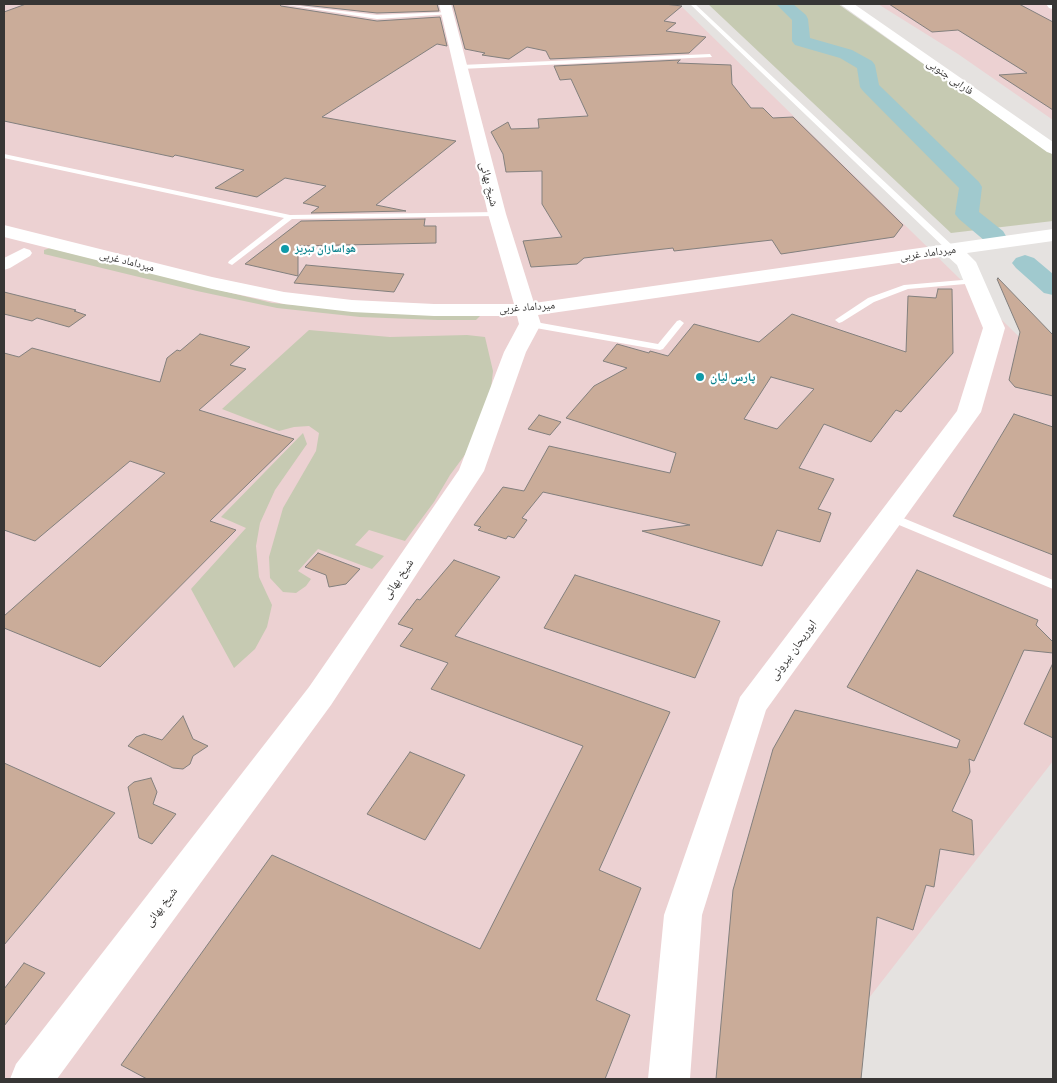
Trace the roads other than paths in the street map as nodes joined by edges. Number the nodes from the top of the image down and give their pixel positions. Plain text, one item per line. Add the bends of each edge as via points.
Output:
1 (283, 4) edge
2 (692, 4) edge
3 (846, 4) edge
4 (861, 4) edge
5 (447, 9) edge
6 (710, 56) dead end
7 (461, 67) junction
8 (1053, 136) edge
9 (1053, 149) edge
10 (4, 156) edge
11 (497, 214) junction
12 (290, 217) junction
13 (4, 231) edge
14 (1053, 235) edge
15 (4, 248) edge
16 (1053, 250) edge
17 (24, 253) junction
18 (232, 263) dead end
19 (964, 264) junction
20 (4, 265) edge
21 (528, 317) junction
22 (839, 320) dead end
23 (680, 323) dead end
24 (890, 517) junction
25 (1053, 585) edge
26 (31, 1079) edge
27 (669, 1079) edge

1 - 5 lane via 377,17
2 - 19 lane
3 - 9 street, فارابی جنوبی
4 - 8 street, فارابی جنوبی
5 - 7 street, شیخ بهائی
6 - 7 lane
7 - 11 street, شیخ بهائی
10 - 12 lane
11 - 12 lane
11 - 21 street, شیخ بهائی
12 - 18 lane
13 - 21 street, میرداماد غربی via 284,298 352,306
14 - 19 street, میرداماد غربی
15 - 17 street, میرداماد غربی
16 - 19 street, میرداماد غربی
17 - 20 street
17 - 21 street, میرداماد غربی via 194,297 272,312 355,322 431,325
19 - 21 street, میرداماد غربی
19 - 22 lane via 871,300
19 - 24 street, ابوریحان بیرونی via 994,328 969,412
21 - 23 lane via 660,347
21 - 26 street, شیخ بهائی via 471,471 320,696
24 - 25 lane
24 - 27 street, ابوریحان بیرونی via 751,706 683,915

